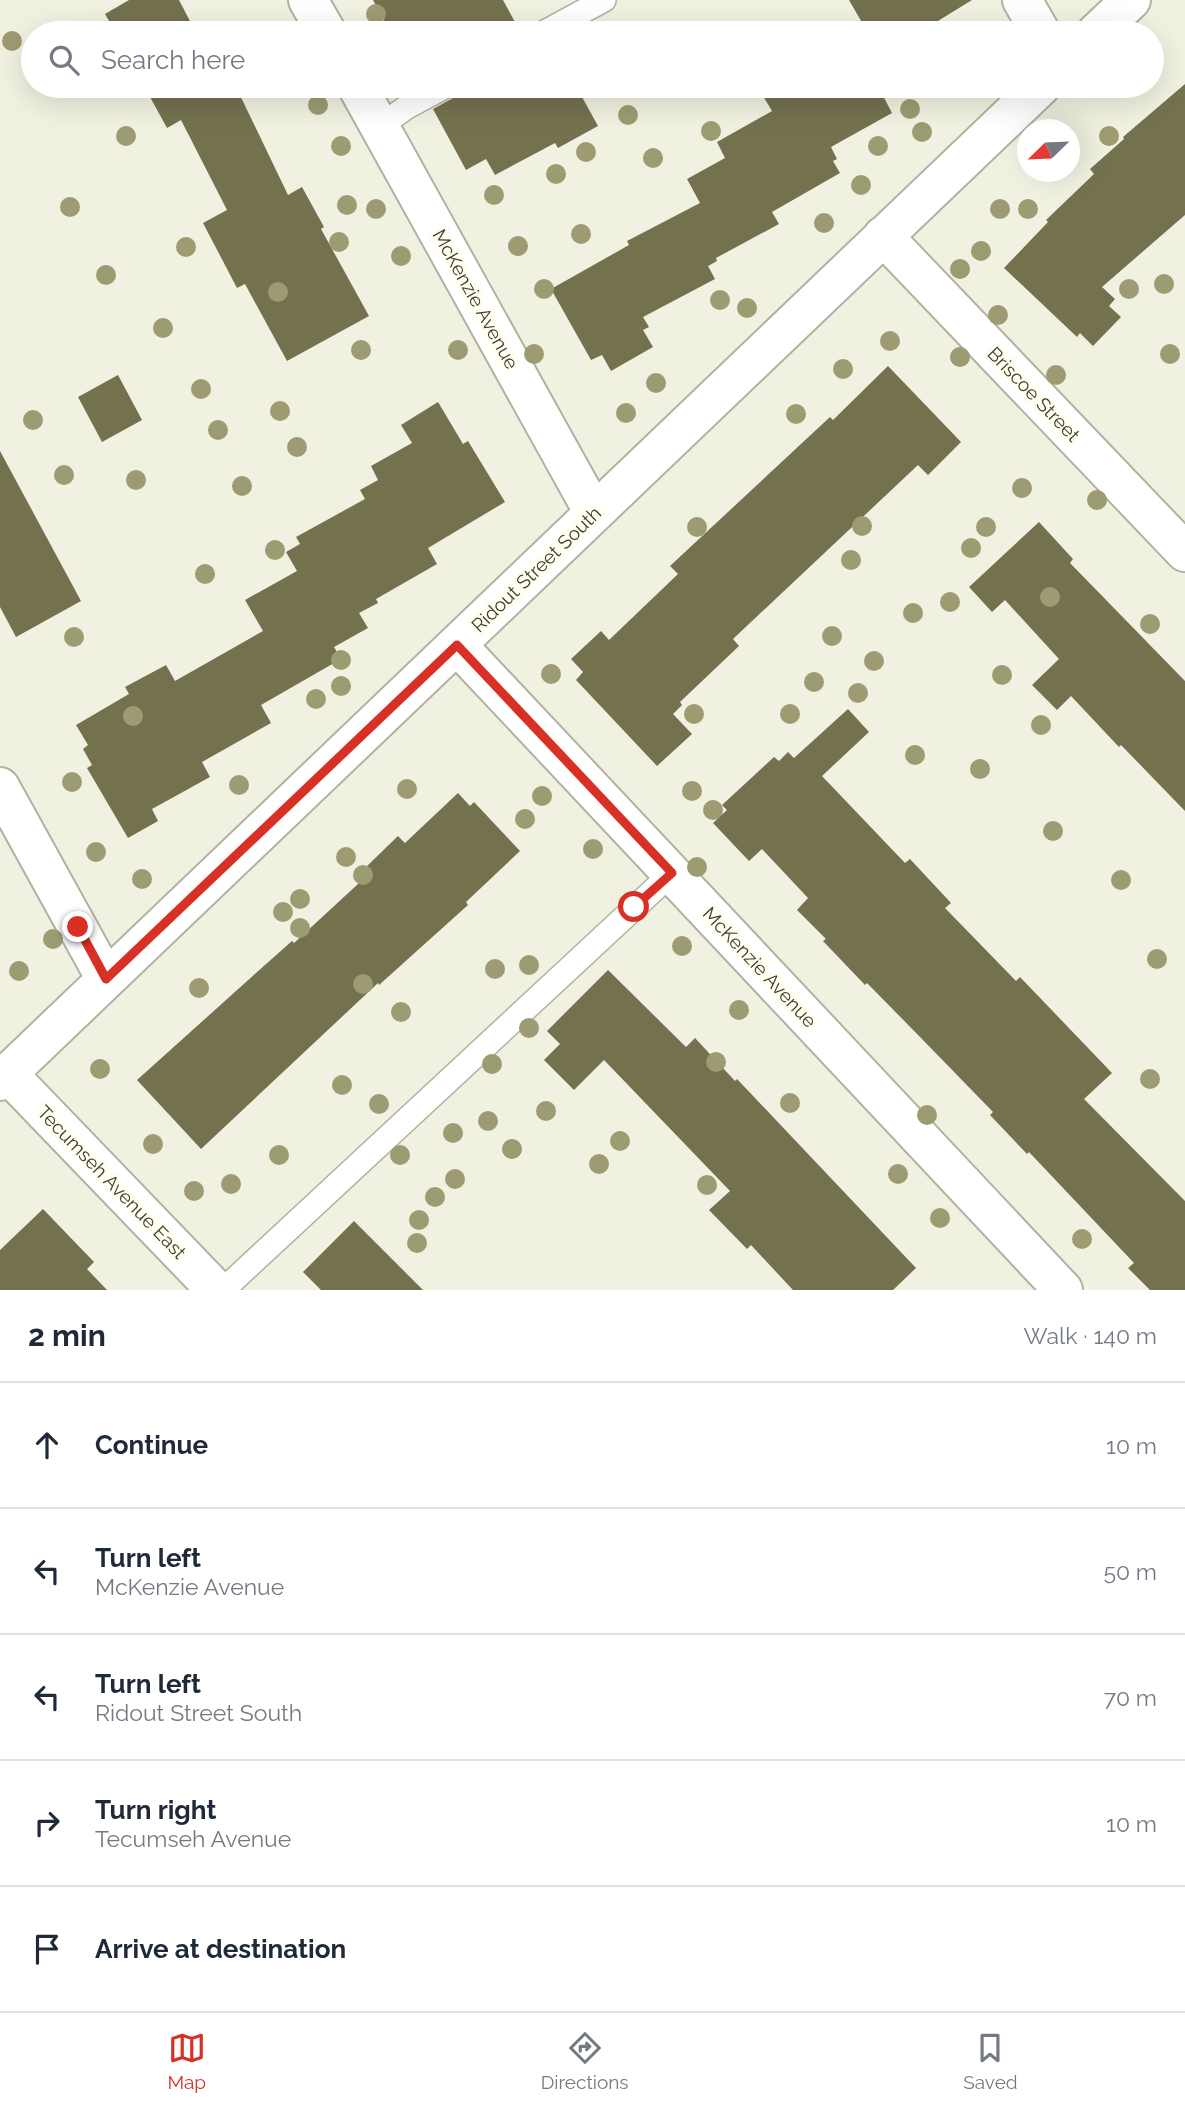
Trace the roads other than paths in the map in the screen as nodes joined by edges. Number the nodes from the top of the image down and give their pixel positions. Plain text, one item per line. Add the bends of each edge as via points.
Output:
1 (308, 0) edge
2 (604, 0) edge
3 (1022, 0) edge
4 (1131, 0) edge
5 (320, 21) edge
6 (565, 21) edge
7 (1034, 21) edge
8 (1109, 21) edge
9 (363, 98) edge
10 (424, 98) edge
11 (1028, 98) edge
12 (380, 126) junction
13 (883, 236) junction
14 (594, 513) junction
15 (1185, 552) edge
16 (457, 645) junction
17 (0, 787) edge
18 (672, 873) junction
19 (106, 979) junction
20 (4, 1077) edge
21 (216, 1290) edge
22 (223, 1290) edge
23 (1063, 1290) edge

1 - 5 street
2 - 6 lane
3 - 7 street
4 - 8 street
9 - 12 street, McKenzie Avenue
10 - 12 lane
11 - 13 street, Ridout Street South
12 - 14 street, McKenzie Avenue
13 - 14 street, Ridout Street South
13 - 15 street, Briscoe Street
14 - 16 street, Ridout Street South
16 - 18 street, McKenzie Avenue
16 - 19 street, Ridout Street South
17 - 19 street
18 - 22 lane
18 - 23 street, McKenzie Avenue
19 - 20 street, Ridout Street South
20 - 21 street, Tecumseh Avenue East

